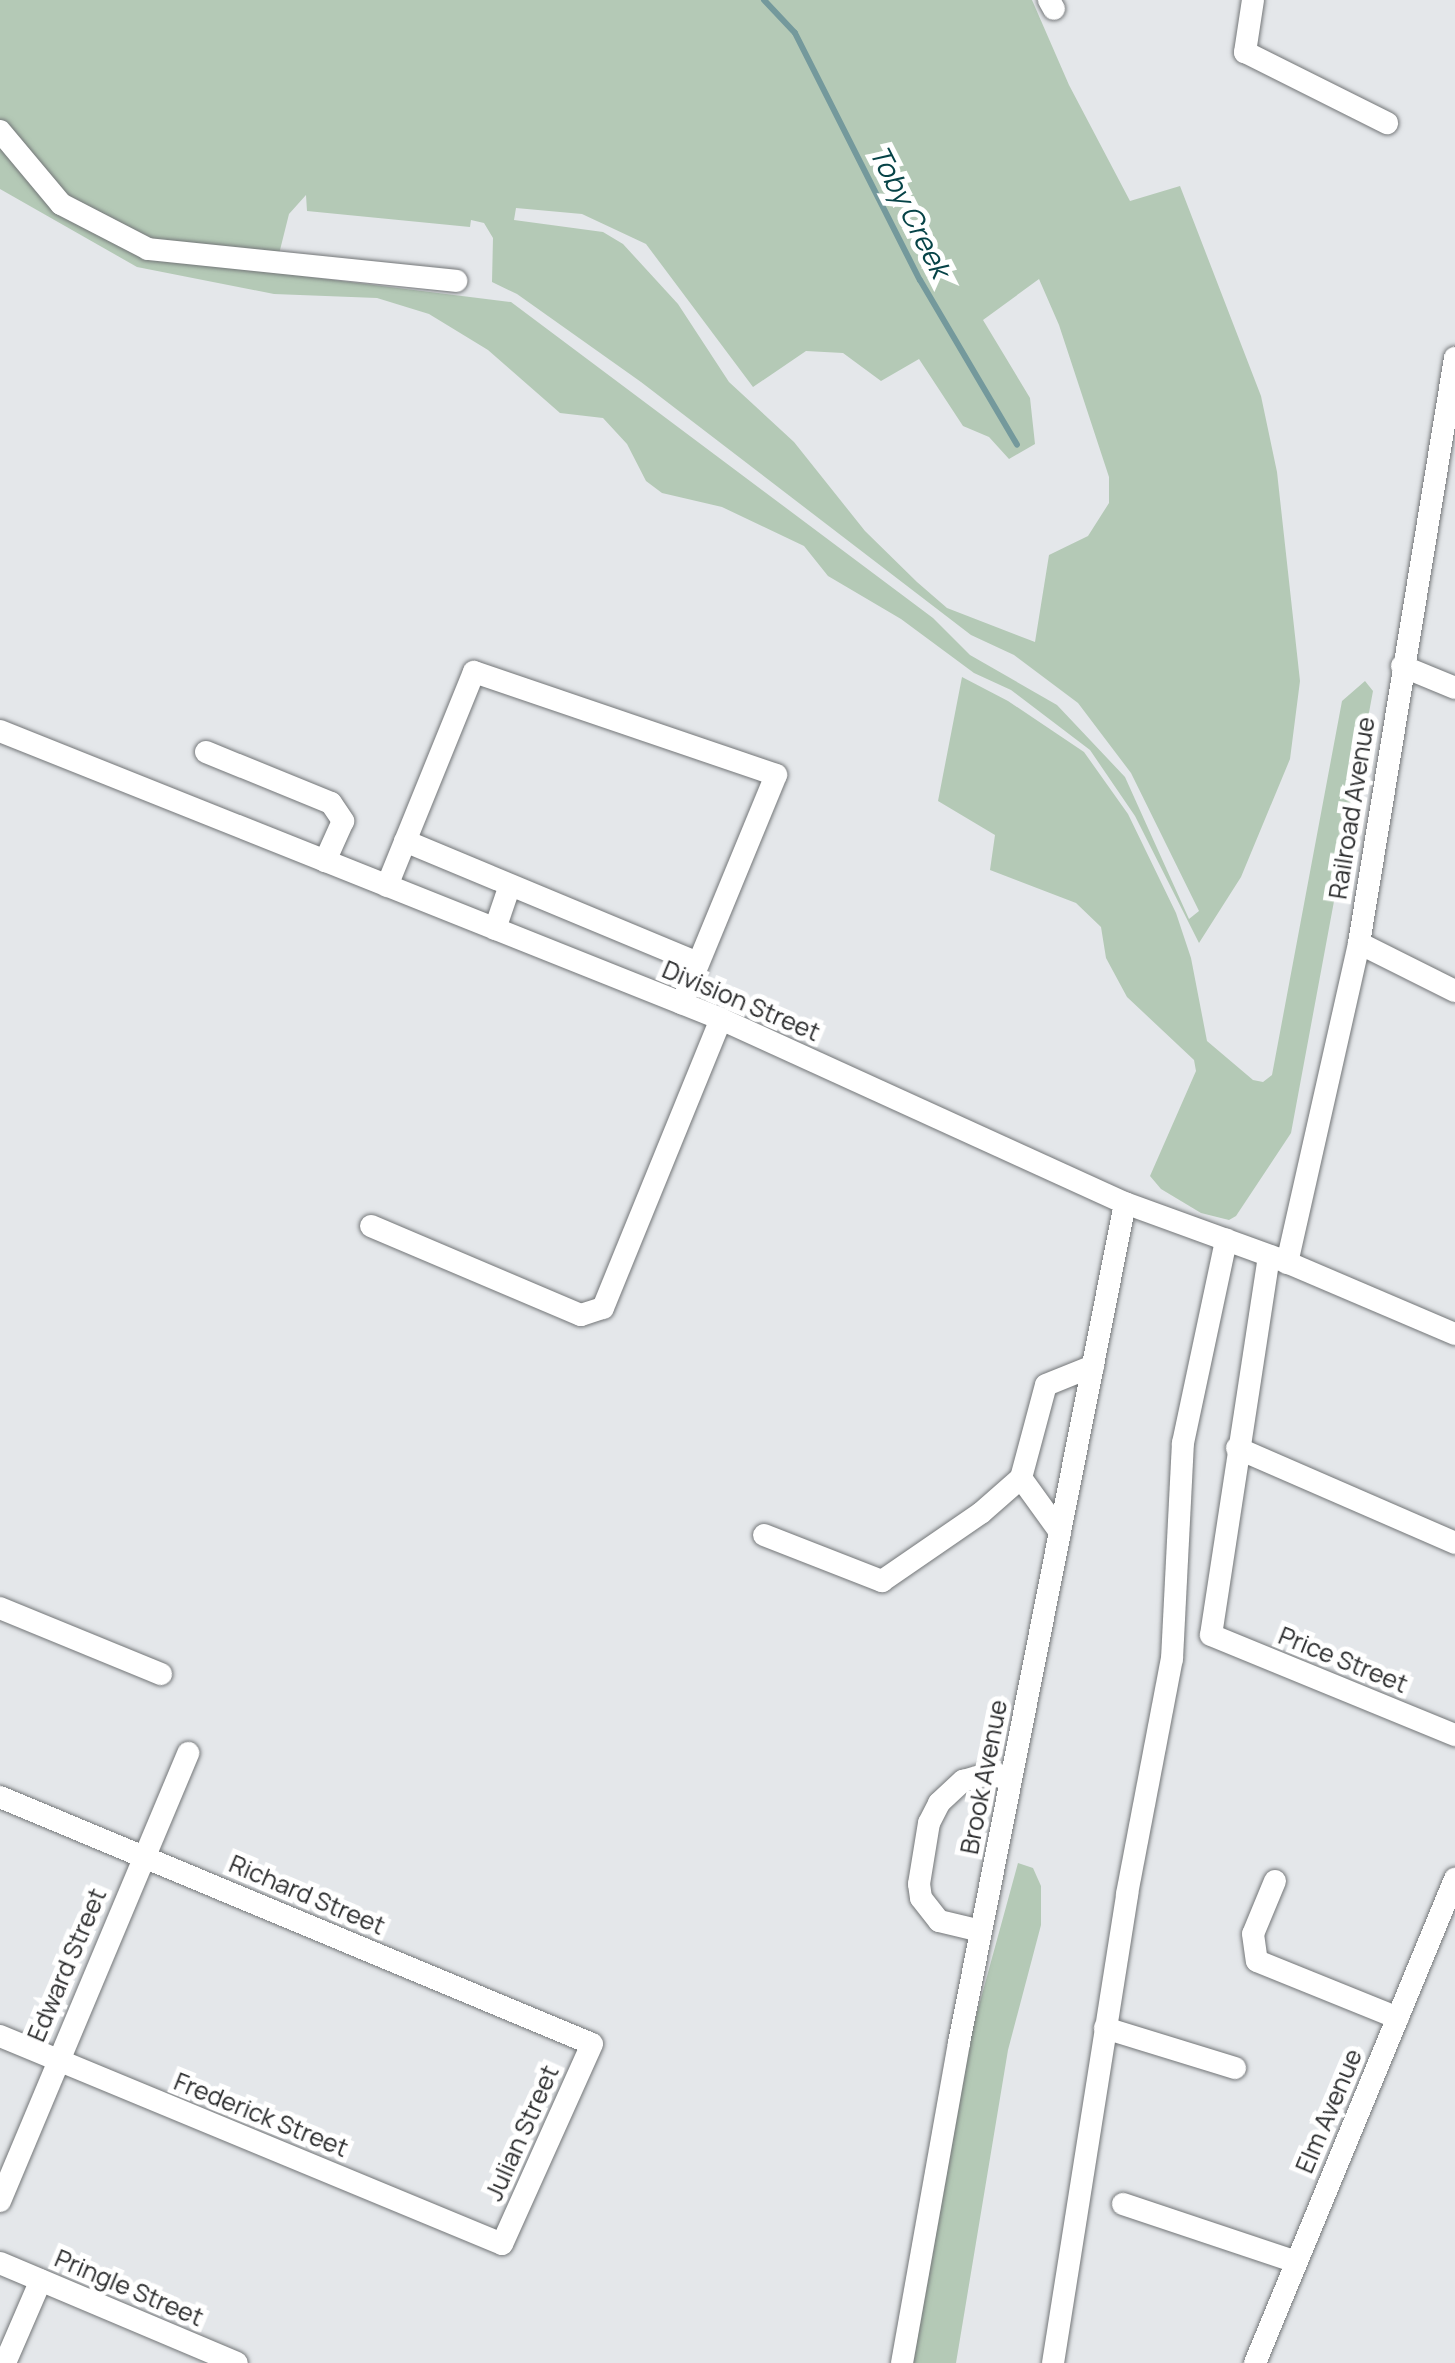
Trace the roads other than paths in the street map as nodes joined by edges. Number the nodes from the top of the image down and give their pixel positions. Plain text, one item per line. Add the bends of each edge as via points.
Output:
1 (1253, 0) edge
2 (1387, 123) dead end
3 (0, 131) edge
4 (456, 281) dead end
5 (1455, 358) edge
6 (1449, 429) edge
7 (1402, 666) junction
8 (1455, 688) edge
9 (0, 731) edge
10 (206, 752) dead end
11 (405, 841) junction
12 (325, 861) junction
13 (510, 884) junction
14 (386, 886) junction
15 (494, 929) junction
16 (1359, 942) junction
17 (698, 963) junction
18 (1455, 991) edge
19 (682, 1004) junction
20 (721, 1019) junction
21 (1125, 1203) junction
22 (371, 1226) dead end
23 (1226, 1240) junction
24 (1278, 1259) junction
25 (1455, 1334) edge
26 (1093, 1366) junction
27 (1237, 1448) junction
28 (1021, 1478) junction
29 (1060, 1532) junction
30 (764, 1535) dead end
31 (1455, 1543) edge
32 (0, 1608) edge
33 (1211, 1635) joint
34 (161, 1674) dead end
35 (1455, 1735) edge
36 (188, 1753) dead end
37 (1012, 1778) junction
38 (0, 1797) edge
39 (143, 1856) junction
40 (1455, 1879) edge
41 (1276, 1881) dead end
42 (981, 1931) junction
43 (1398, 2018) junction
44 (1105, 2028) junction
45 (0, 2036) edge
46 (592, 2044) joint
47 (56, 2060) junction
48 (1236, 2068) dead end
49 (0, 2201) edge
50 (1124, 2204) dead end
51 (502, 2244) joint
52 (1296, 2262) junction
53 (0, 2264) edge
54 (41, 2280) junction
55 (5, 2363) edge
56 (237, 2363) edge
57 (902, 2363) edge
58 (1053, 2363) edge
59 (1255, 2363) edge

1 - 2 street via 1245,52
3 - 4 street via 61,204 148,249
5 - 6 street, Railroad Avenue
6 - 7 street, Railroad Avenue
7 - 8 street
7 - 16 street, Railroad Avenue
9 - 12 street, Division Street
10 - 12 street via 331,803 344,821
11 - 13 street
11 - 14 street
11 - 17 street via 474,672 776,775
12 - 14 street, Division Street
13 - 15 street
13 - 17 street
14 - 15 street, Division Street
15 - 19 street, Division Street
16 - 18 street
16 - 24 street, Railroad Avenue
17 - 19 street
19 - 20 street, Division Street
20 - 21 street, Division Street
20 - 22 street via 603,1308 581,1314
21 - 23 street, Division Street
21 - 26 street, Brook Avenue
23 - 24 street, Division Street
23 - 44 street via 1183,1444 1172,1659
24 - 25 street, Division Street
24 - 27 street, Railroad Avenue
26 - 28 street via 1046,1384
26 - 29 street, Brook Avenue
27 - 31 street
27 - 33 street, Railroad Avenue
28 - 29 street
28 - 30 street via 882,1581
29 - 37 street, Brook Avenue
32 - 34 street
33 - 35 street, Price Street
36 - 39 street, Edward Street
37 - 42 street, Brook Avenue
37 - 42 street via 963,1781 938,1803 930,1823 921,1898 939,1921
38 - 39 street, Richard Street
39 - 46 street, Richard Street
39 - 47 street, Edward Street
40 - 43 street, Elm Avenue
41 - 43 street via 1254,1934 1257,1960
42 - 57 street, Brook Avenue
43 - 52 street, Elm Avenue
44 - 48 street
44 - 58 street
45 - 47 street, Frederick Street
46 - 51 street, Julian Street
47 - 49 street, Edward Street
47 - 51 street, Frederick Street
50 - 52 street
52 - 59 street, Elm Avenue
53 - 54 street, Pringle Street
54 - 55 street
54 - 56 street, Pringle Street

